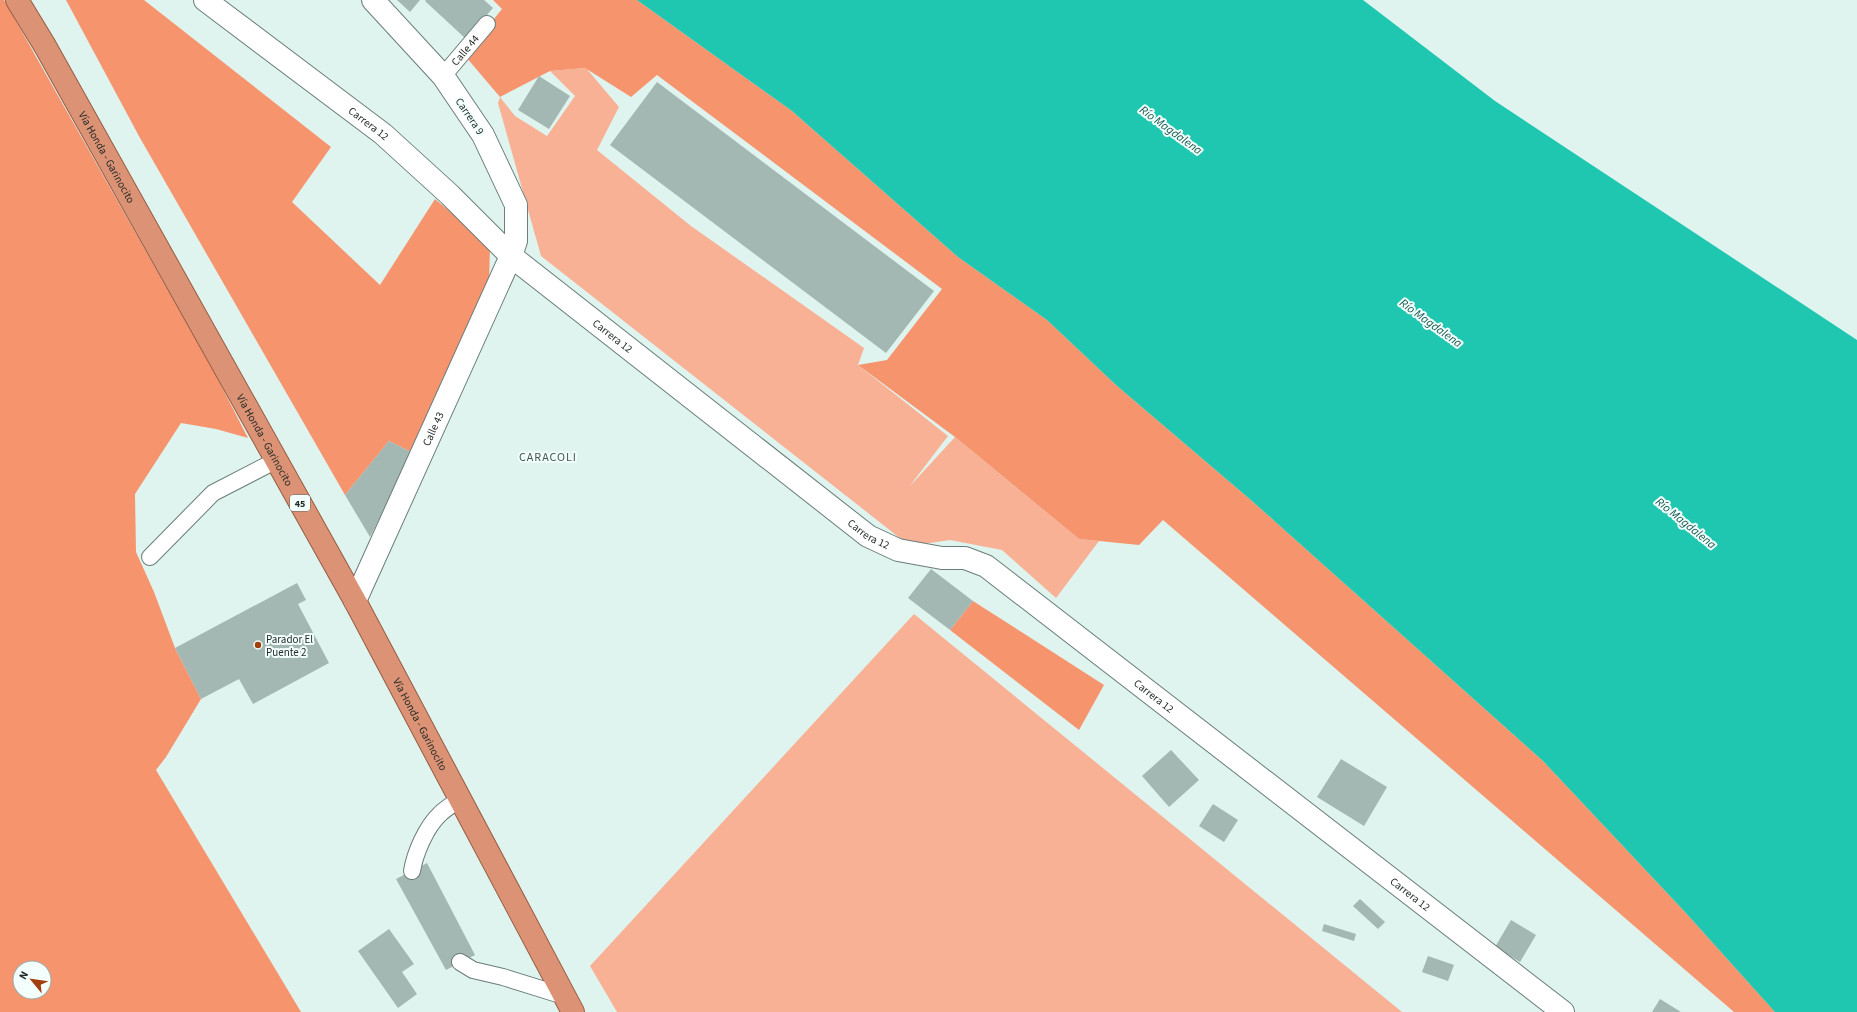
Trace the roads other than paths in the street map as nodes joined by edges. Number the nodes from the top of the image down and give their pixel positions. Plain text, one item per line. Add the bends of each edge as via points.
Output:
1 (17, 0) edge
2 (205, 0) edge
3 (373, 0) edge
4 (487, 24) dead end
5 (443, 76) junction
6 (511, 256) junction
7 (277, 460) junction
8 (150, 557) dead end
9 (355, 601) junction
10 (460, 799) junction
11 (412, 871) dead end
12 (460, 962) dead end
13 (568, 1004) edge
14 (1563, 1012) edge

1 - 7 highway, Vía Honda - Garinocito / 45
2 - 6 street, Carrera 12 via 383,134 450,195
3 - 5 street, Carrera 9
4 - 5 lane, Calle 44
5 - 6 street, Carrera 9 via 483,134 516,205 516,241
6 - 9 street, Calle 43
6 - 14 street, Carrera 12 via 868,536 898,550 942,558 966,558 986,566
7 - 8 lane via 213,493
7 - 9 highway, Vía Honda - Garinocito / 45
9 - 10 highway, Vía Honda - Garinocito / 45
10 - 11 lane via 435,820 414,858
10 - 13 highway, Vía Honda - Garinocito / 45
12 - 13 lane via 472,970 503,977

